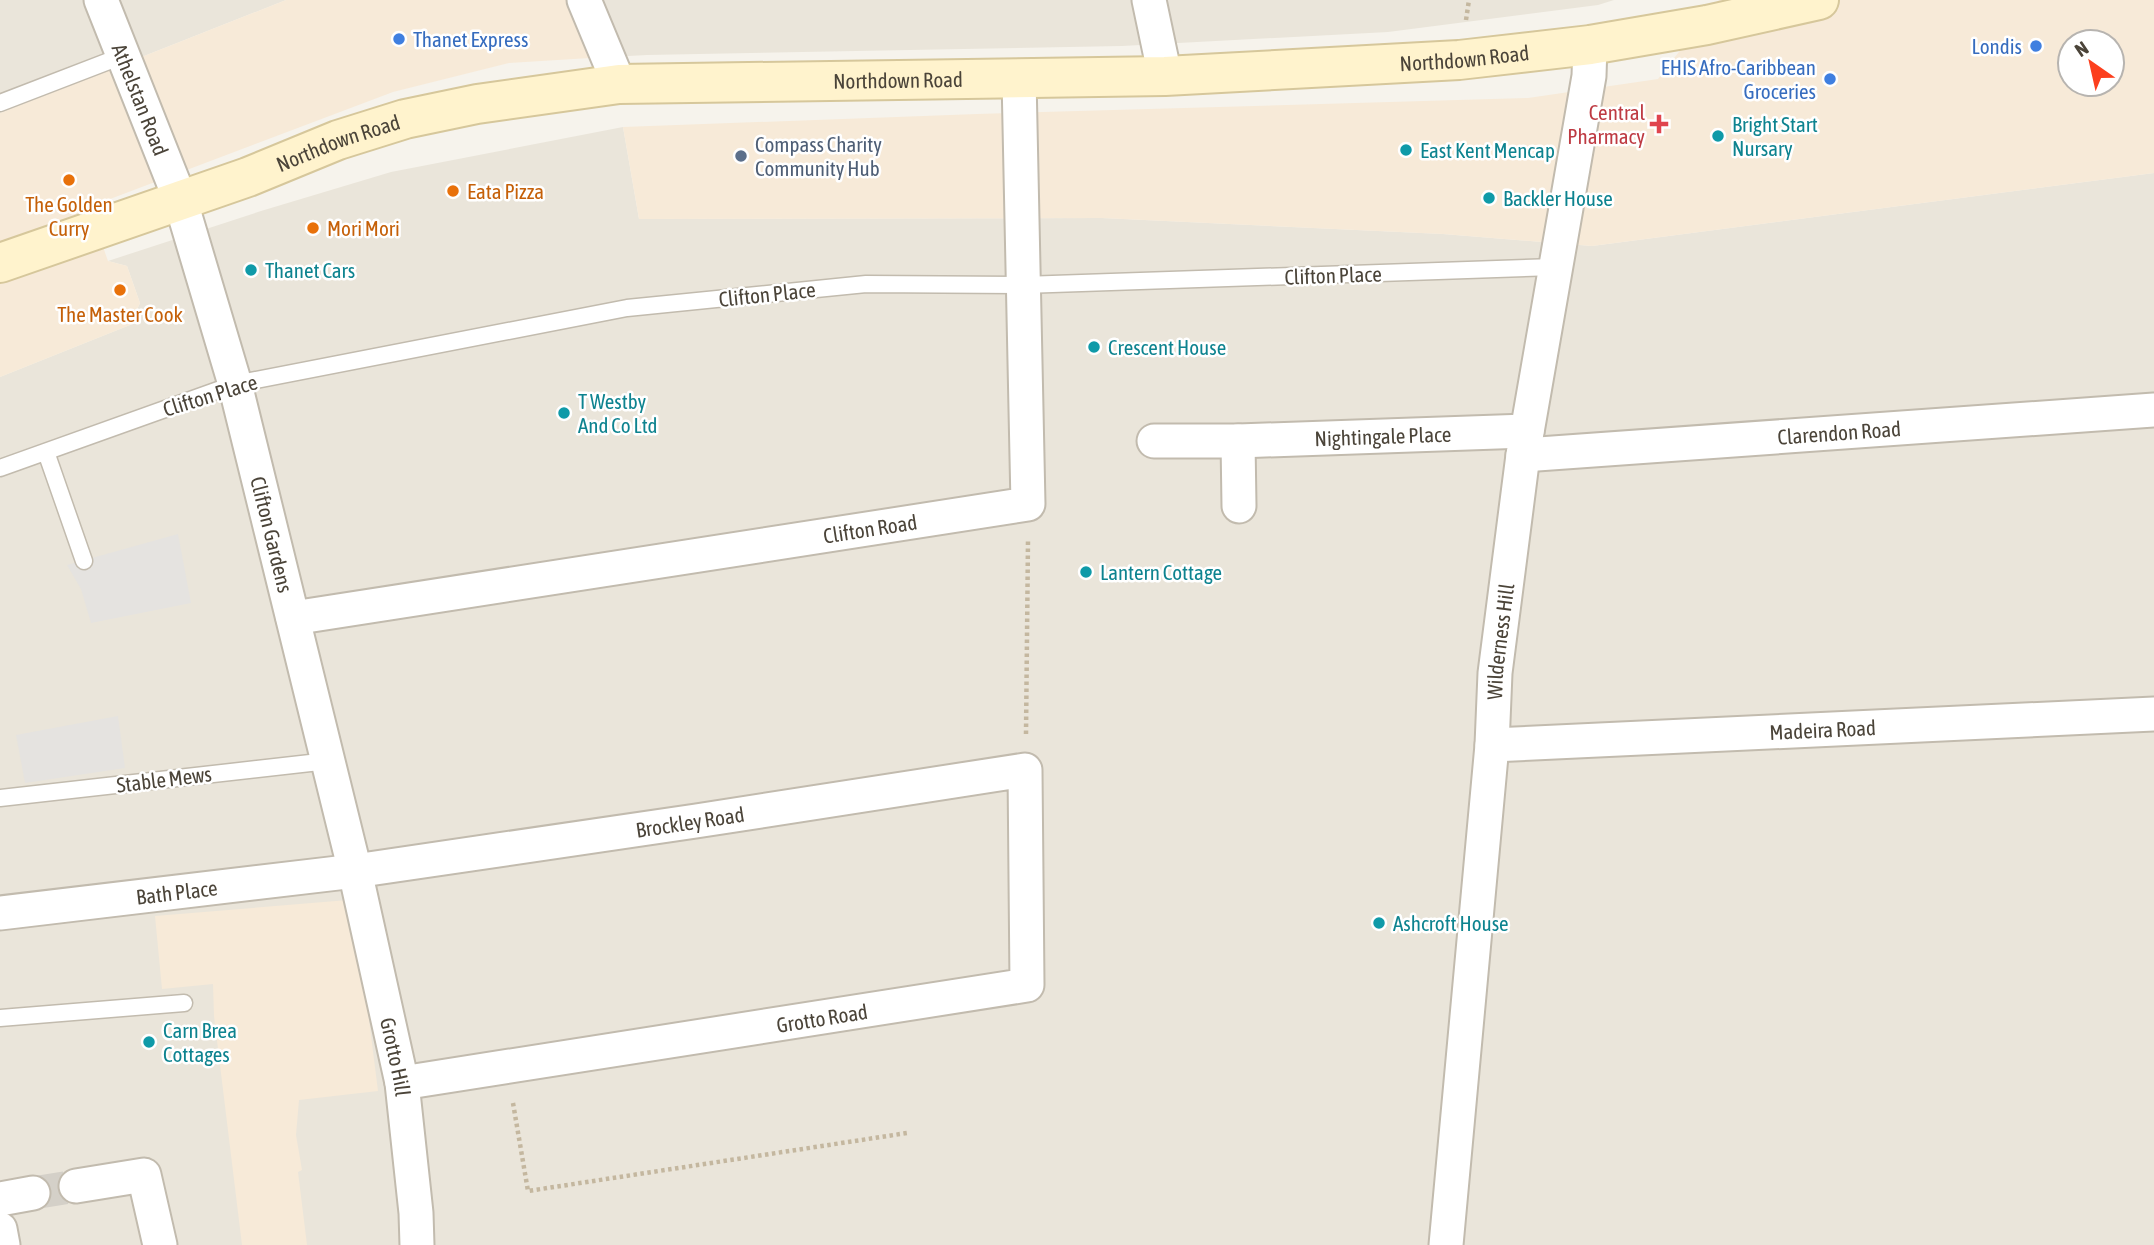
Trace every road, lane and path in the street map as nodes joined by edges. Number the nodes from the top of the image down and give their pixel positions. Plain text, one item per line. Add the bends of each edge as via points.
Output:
1 (101, 0) edge
2 (584, 0) edge
3 (1149, 0) edge
4 (1819, 0) edge
5 (1704, 13) edge
6 (1590, 45) junction
7 (122, 56) junction
8 (1165, 76) junction
9 (1019, 78) junction
10 (619, 84) junction
11 (0, 103) edge
12 (180, 199) junction
13 (0, 263) edge
14 (1555, 267) junction
15 (1023, 285) junction
16 (235, 384) junction
17 (2154, 410) edge
18 (1154, 441) dead end
19 (1238, 441) junction
20 (1525, 443) junction
21 (46, 452) junction
22 (0, 468) edge
23 (1028, 504) junction
24 (1239, 506) dead end
25 (83, 561) dead end
26 (293, 618) junction
27 (2154, 714) edge
28 (1492, 745) junction
29 (328, 761) junction
30 (1025, 770) junction
31 (0, 798) edge
32 (355, 871) junction
33 (0, 913) edge
34 (184, 1003) dead end
35 (0, 1018) edge
36 (507, 1068) junction
37 (402, 1083) junction
38 (907, 1133) dead end
39 (76, 1186) tunnel mouth
40 (33, 1194) tunnel mouth
41 (0, 1199) edge
42 (0, 1228) edge
43 (3, 1245) edge
44 (160, 1245) edge
45 (417, 1245) edge
46 (1446, 1245) edge

1 - 7 street, Athelstan Road
2 - 10 street
3 - 8 street
4 - 5 main road, Northdown Road
5 - 6 main road, Northdown Road
6 - 8 main road, Northdown Road via 1459,60
6 - 14 street, Wilderness Hill via 1589,76
7 - 11 lane
7 - 12 street, Athelstan Road
8 - 9 main road, Northdown Road
9 - 10 main road, Northdown Road
9 - 15 street
10 - 12 main road, Northdown Road via 405,119
12 - 13 main road, Northdown Road
12 - 16 street, Clifton Gardens
14 - 15 lane, Clifton Place
14 - 20 street, Wilderness Hill
15 - 16 lane, Clifton Place via 866,284 627,308
15 - 23 street
16 - 21 lane, Clifton Place
16 - 26 street, Clifton Gardens
17 - 20 street, Clarendon Road
18 - 19 street, Nightingale Place
19 - 20 street, Nightingale Place
19 - 24 street
20 - 28 street, Wilderness Hill via 1495,673
21 - 22 lane, Clifton Place
21 - 25 lane
23 - 26 street, Clifton Road
23 - 30 path
26 - 29 street, Clifton Gardens
27 - 28 street, Madeira Road
28 - 46 street, Wilderness Hill
29 - 31 lane, Stable Mews
29 - 32 street, Clifton Gardens
30 - 32 street, Brockley Road
30 - 36 street, Grotto Road via 1027,985
32 - 33 street, Bath Place
32 - 37 street, Grotto Hill
34 - 35 lane
36 - 37 street, Grotto Road
36 - 38 path via 527,1191
37 - 45 street, Grotto Hill
39 - 44 street via 144,1175
40 - 41 street
42 - 43 street

